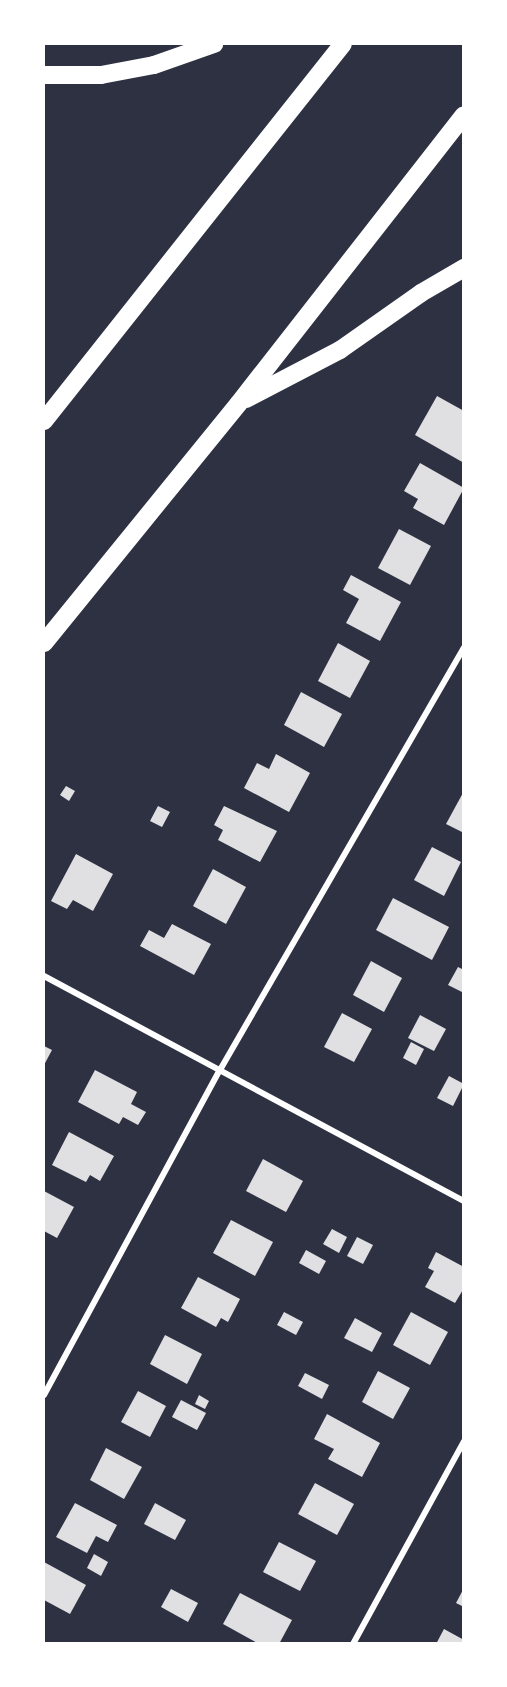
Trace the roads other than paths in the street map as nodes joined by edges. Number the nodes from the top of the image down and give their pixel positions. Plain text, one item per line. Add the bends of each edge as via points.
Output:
1 (214, 44) edge
2 (343, 44) edge
3 (44, 75) edge
4 (464, 115) edge
5 (464, 268) edge
6 (239, 403) junction
7 (44, 421) edge
8 (44, 643) edge
9 (464, 647) edge
10 (44, 976) edge
11 (220, 1070) junction
12 (464, 1201) edge
13 (44, 1395) edge
14 (464, 1441) edge
15 (353, 1644) edge

1 - 3 highway via 143,67 101,75
2 - 7 highway
4 - 6 highway
5 - 6 highway via 340,350
6 - 8 highway
9 - 11 street
10 - 11 street
11 - 12 street
11 - 13 street
14 - 15 street

